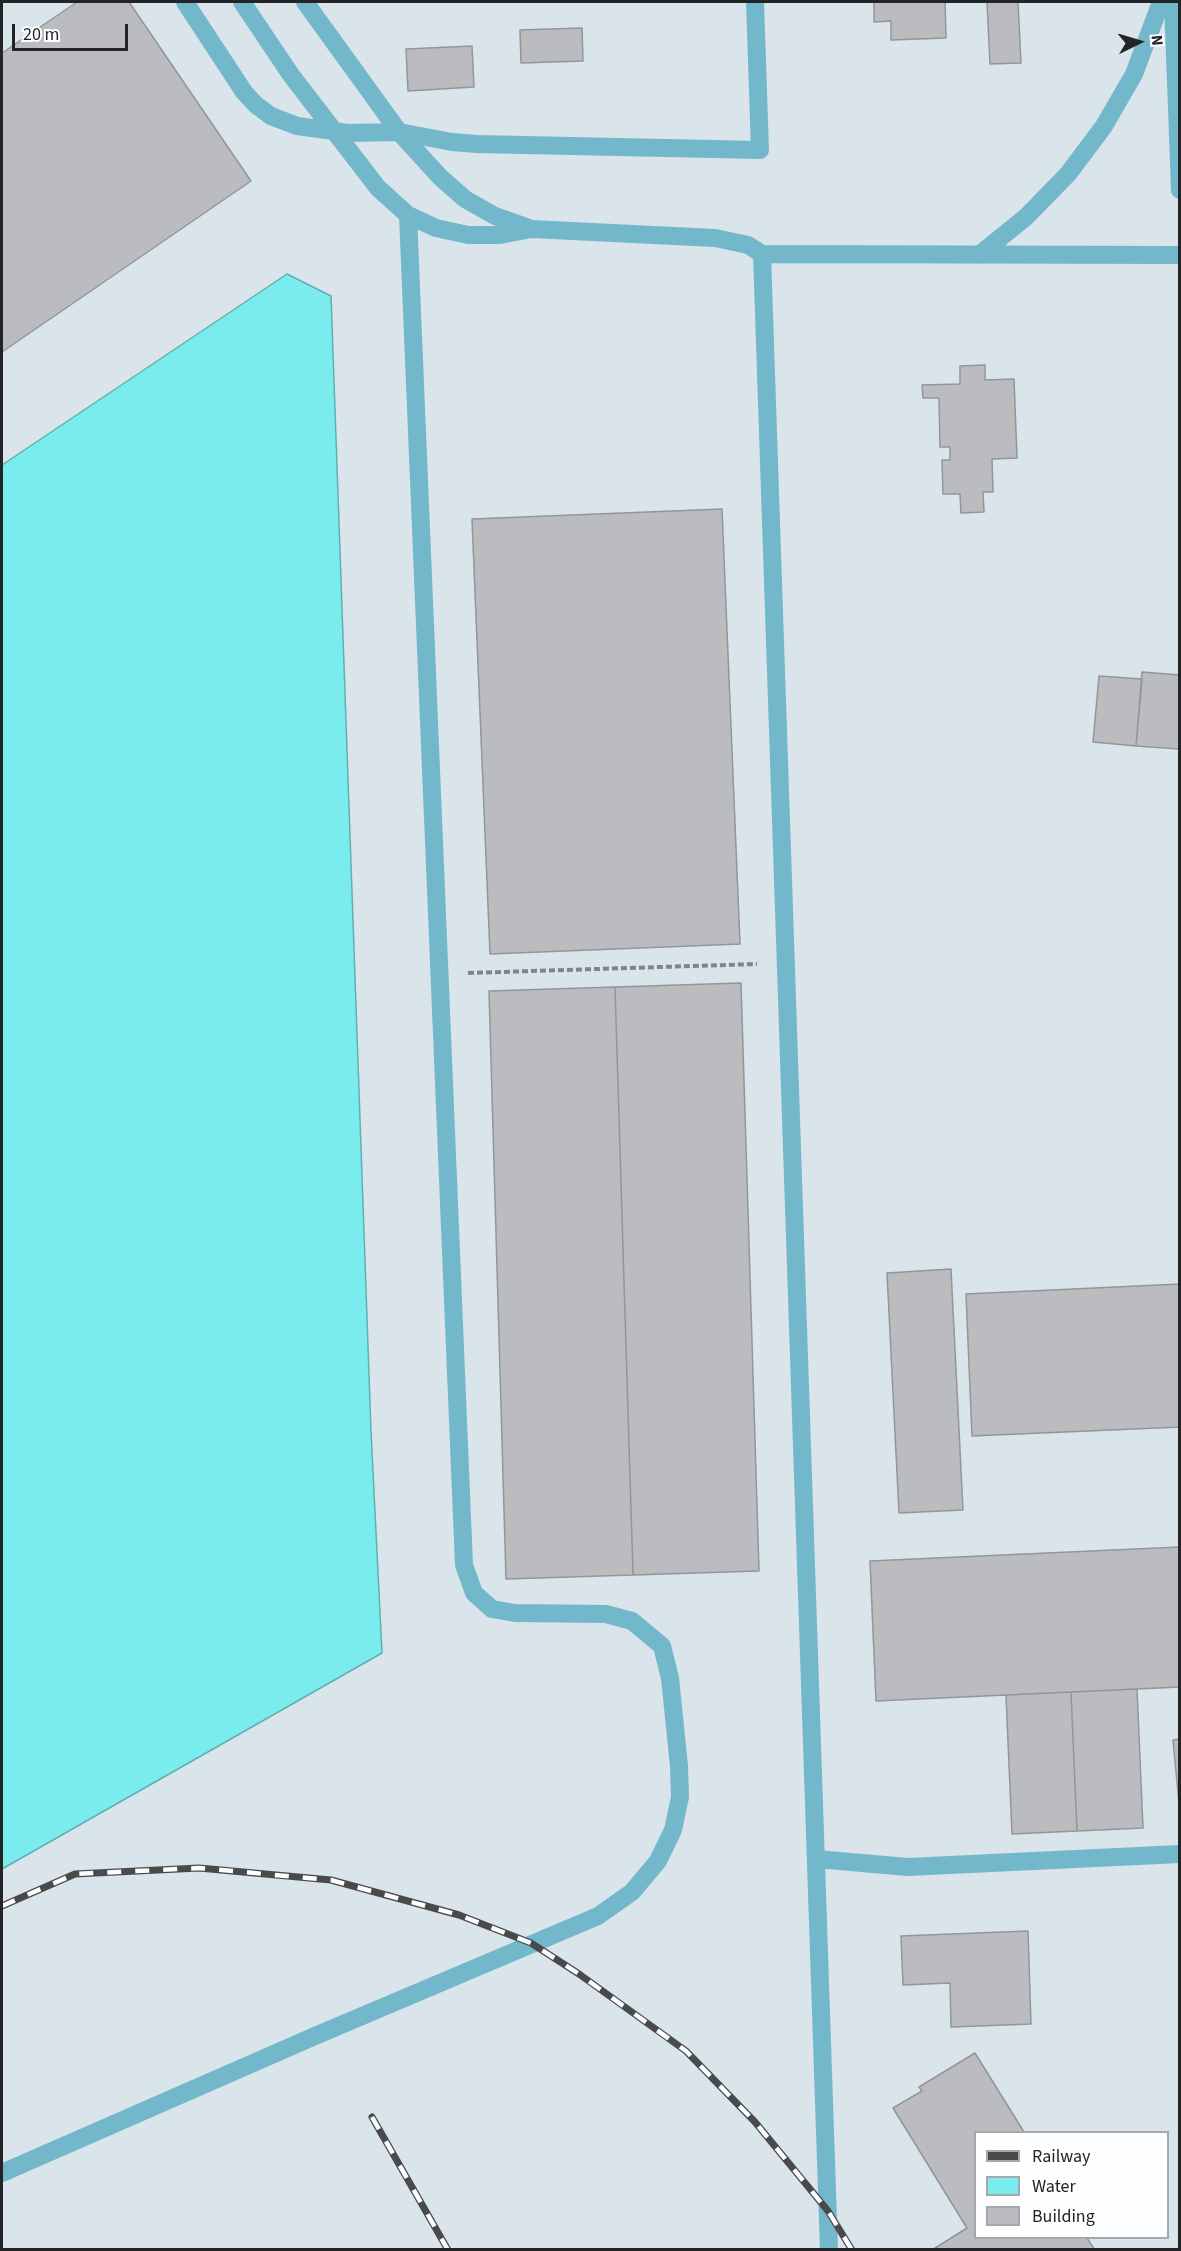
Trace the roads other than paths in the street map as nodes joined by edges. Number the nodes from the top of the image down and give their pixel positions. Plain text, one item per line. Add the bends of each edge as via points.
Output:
1 (185, 2) edge
2 (242, 2) edge
3 (304, 2) edge
4 (755, 2) edge
5 (1161, 2) edge
6 (1173, 2) edge
7 (334, 132) junction
8 (399, 132) junction
9 (1179, 190) edge
10 (408, 215) junction
11 (531, 229) junction
12 (762, 254) junction
13 (979, 255) junction
14 (1179, 255) edge
15 (1179, 1854) edge
16 (816, 1859) junction
17 (2, 2174) edge
18 (829, 2250) edge

1 - 7 lane via 256,105 284,122
2 - 7 lane
3 - 8 lane
4 - 8 lane via 760,150 477,144
5 - 13 lane via 1134,74 1104,126 1068,174 1026,218
6 - 9 lane
7 - 8 lane
7 - 10 lane via 378,188
8 - 11 lane via 465,198 495,216
10 - 11 lane via 436,228 468,235 500,235
10 - 17 lane via 464,1565 474,1593 492,1609 606,1614 633,1621 662,1646 670,1678 680,1797 673,1830 658,1861 632,1892 598,1916
11 - 12 lane via 715,238 740,242
12 - 13 lane
12 - 16 lane
13 - 14 lane
15 - 16 lane via 908,1867
16 - 18 lane

